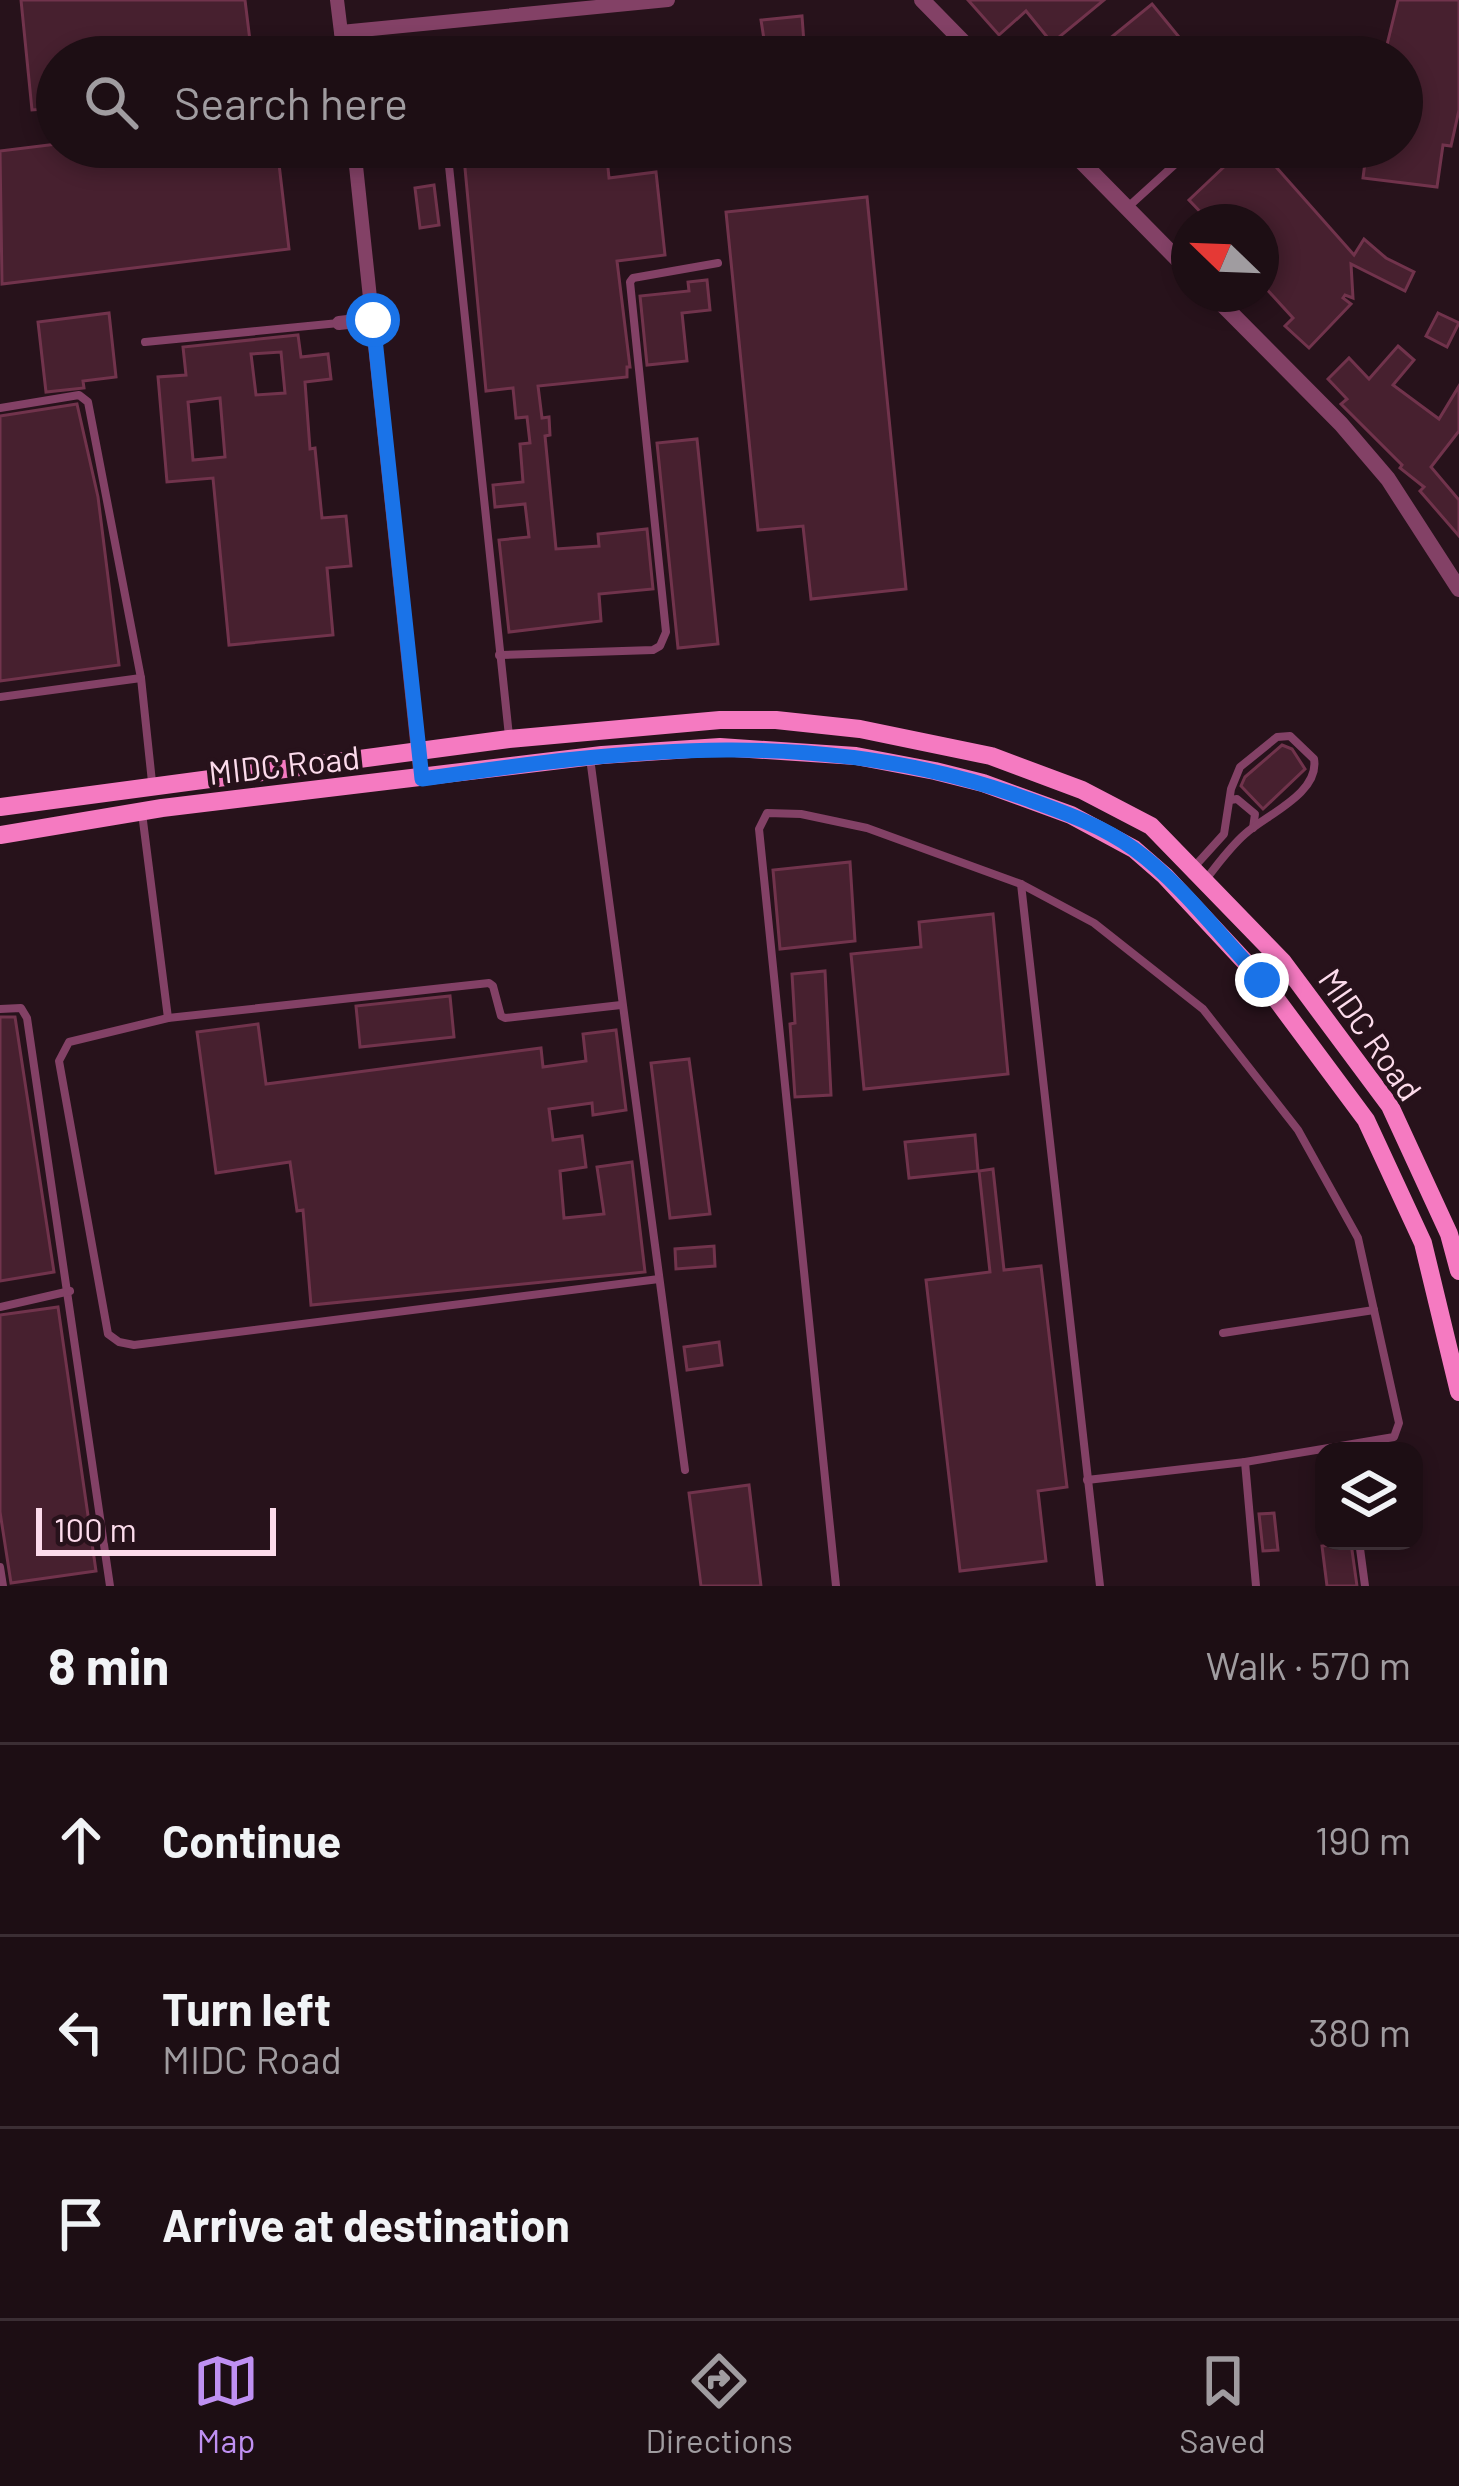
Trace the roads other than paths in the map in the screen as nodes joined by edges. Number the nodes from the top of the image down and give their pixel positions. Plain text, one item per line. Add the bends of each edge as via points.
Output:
1 (337, 0) edge
2 (668, 0) edge
3 (922, 0) edge
4 (341, 32) junction
5 (341, 36) edge
6 (957, 36) edge
7 (356, 168) edge
8 (449, 168) edge
9 (1088, 168) edge
10 (1171, 168) edge
11 (1127, 208) junction
12 (1171, 253) edge
13 (718, 263) dead end
14 (1230, 312) edge
15 (373, 320) junction
16 (339, 323) joint
17 (145, 342) dead end
18 (0, 408) edge
19 (1459, 589) edge
20 (499, 655) junction
21 (141, 678) junction
22 (0, 697) edge
23 (509, 739) junction
24 (418, 752) junction
25 (590, 757) junction
26 (422, 779) junction
27 (153, 784) junction
28 (1230, 800) junction
29 (0, 807) edge
30 (142, 811) junction
31 (1253, 828) junction
32 (0, 835) edge
33 (1200, 873) junction
34 (1021, 884) junction
35 (621, 1005) junction
36 (0, 1009) edge
37 (168, 1018) junction
38 (1459, 1271) edge
39 (659, 1279) junction
40 (70, 1292) junction
41 (0, 1306) edge
42 (1374, 1310) junction
43 (1223, 1334) dead end
44 (1459, 1392) edge
45 (1375, 1442) edge
46 (1315, 1453) edge
47 (1245, 1462) junction
48 (686, 1470) dead end
49 (1087, 1480) junction
50 (1360, 1550) edge
51 (0, 1567) edge
52 (3, 1586) edge
53 (110, 1586) edge
54 (836, 1586) edge
55 (1100, 1586) edge
56 (1256, 1586) edge
57 (1365, 1586) edge

1 - 4 street
2 - 4 street
3 - 6 street
4 - 5 street
7 - 15 street
8 - 20 lane
9 - 11 street
10 - 11 lane
11 - 12 street
13 - 20 lane via 630,282 666,632 661,646
14 - 19 street via 1388,479
15 - 16 street
15 - 24 street
16 - 17 lane
18 - 21 lane via 86,397
20 - 23 lane
21 - 22 lane
21 - 27 lane
23 - 24 main road, MIDC Road
23 - 33 main road, MIDC Road via 720,720 860,729 991,756 1082,790 1150,826
24 - 26 street
24 - 27 main road, MIDC Road
25 - 26 main road, MIDC Road
25 - 35 lane
25 - 44 main road, MIDC Road via 720,747 856,756 982,783 1071,815 1134,849 1262,980 1366,1120 1423,1243
26 - 30 main road, MIDC Road
27 - 29 main road, MIDC Road
28 - 31 lane via 1255,814
28 - 31 lane via 1240,767 1277,737 1289,736 1314,759 1304,788
28 - 33 lane via 1224,834
30 - 32 main road, MIDC Road
30 - 37 lane
31 - 33 lane
33 - 38 main road, MIDC Road via 1283,962 1390,1106
34 - 42 lane via 1094,923 1203,1010 1298,1130 1358,1238
34 - 49 lane
34 - 54 lane via 867,828 801,814 767,813 761,820
35 - 37 lane via 505,1018 489,983
35 - 39 lane
36 - 40 lane via 21,1008 27,1018
37 - 39 lane via 69,1042 59,1061 108,1334 118,1342
39 - 48 lane
40 - 41 lane
40 - 53 lane
42 - 43 lane
42 - 45 lane via 1399,1431
46 - 47 lane
47 - 49 lane
47 - 56 lane
49 - 55 lane
50 - 57 lane
51 - 52 lane

